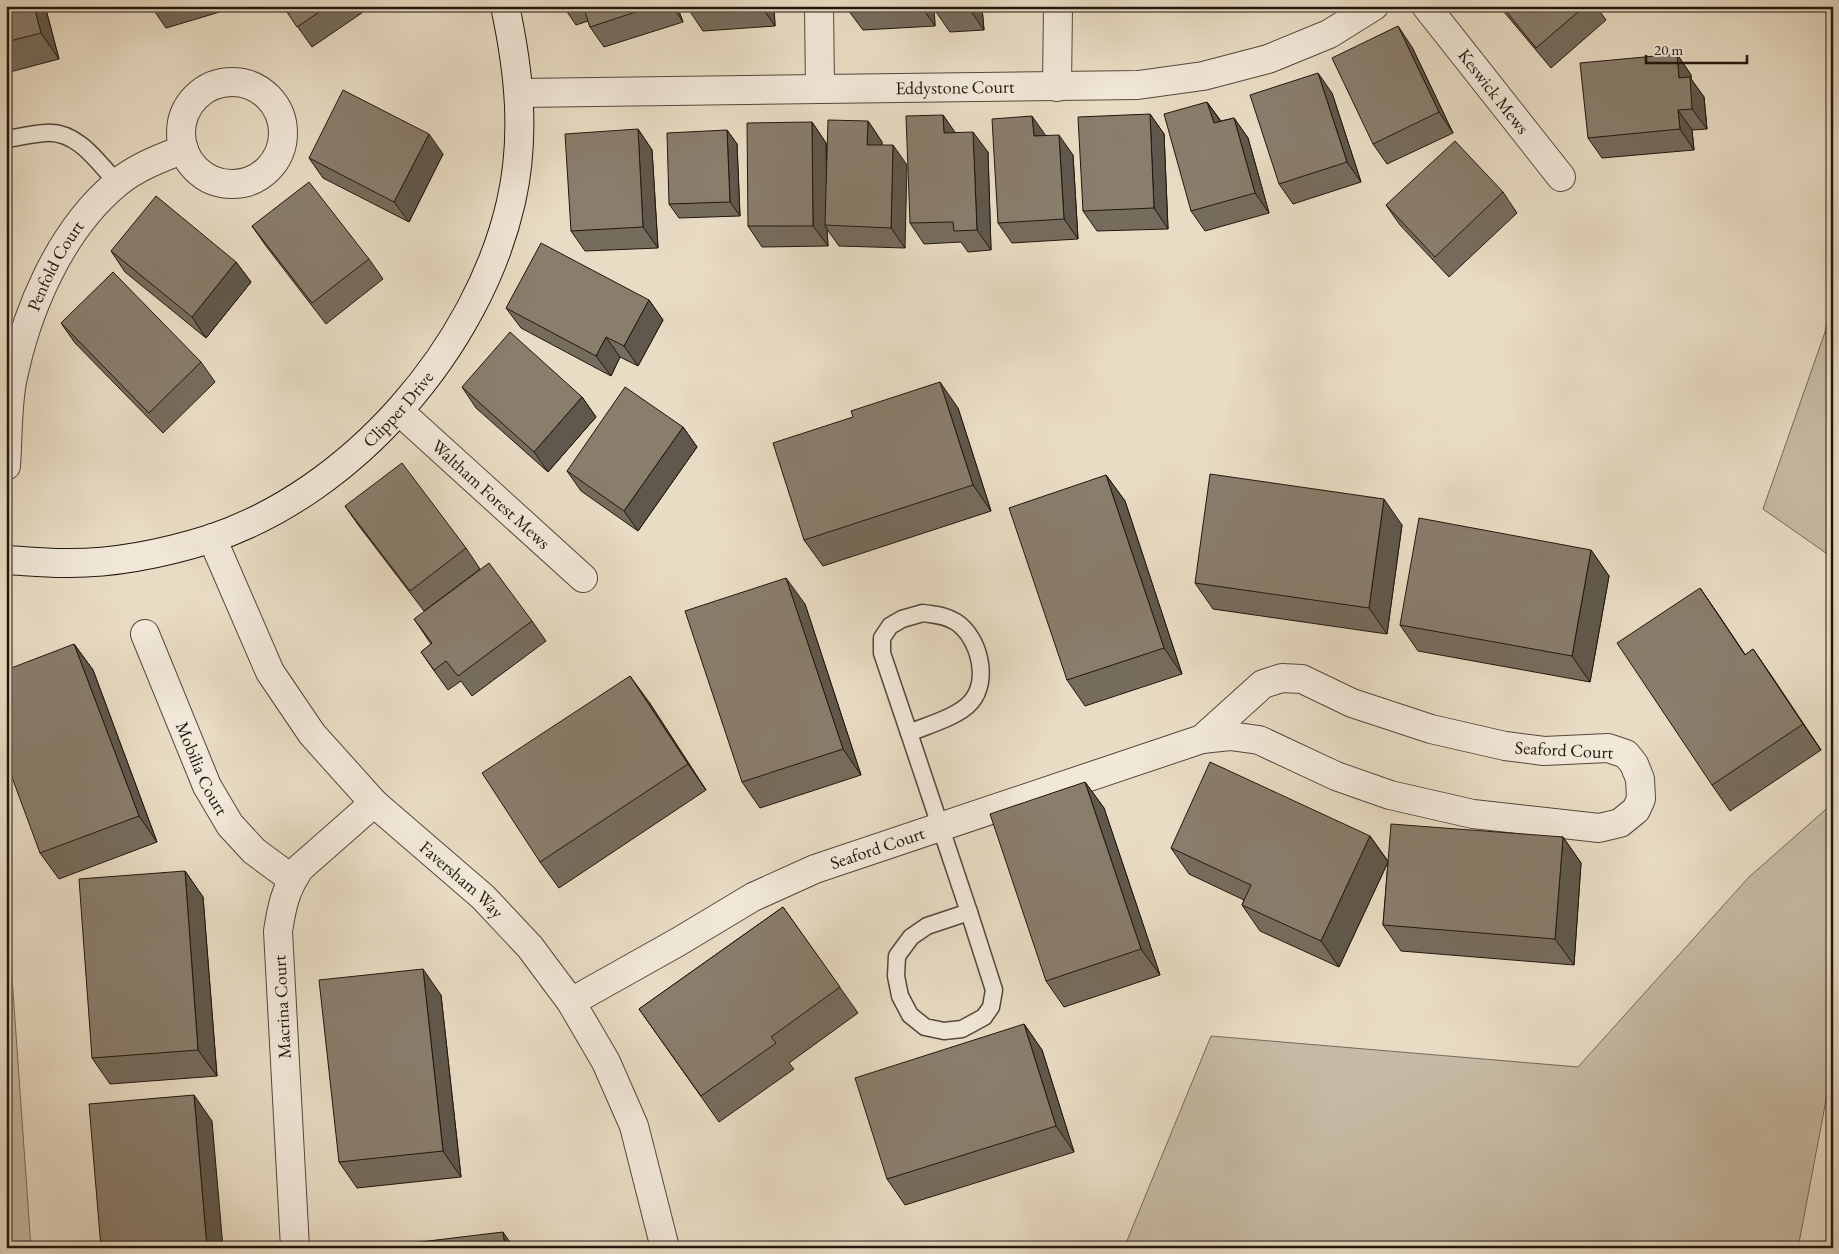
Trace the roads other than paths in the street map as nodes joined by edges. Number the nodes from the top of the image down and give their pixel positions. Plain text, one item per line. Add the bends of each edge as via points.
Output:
1 (505, 6) edge
2 (819, 6) edge
3 (1058, 6) edge
4 (1374, 6) edge
5 (1426, 6) edge
6 (1057, 87) junction
7 (820, 89) junction
8 (520, 93) junction
9 (6, 140) edge
10 (184, 149) dead end
11 (1561, 177) dead end
12 (117, 183) junction
13 (399, 411) junction
14 (6, 466) edge
15 (212, 538) junction
16 (6, 560) edge
17 (583, 578) dead end
18 (145, 634) dead end
19 (910, 733) junction
20 (1202, 739) junction
21 (374, 803) junction
22 (941, 828) junction
23 (292, 879) junction
24 (969, 912) junction
25 (572, 1002) junction
26 (294, 1248) edge
27 (665, 1248) edge

1 - 8 street, Clipper Drive
2 - 7 street
3 - 6 street
4 - 6 street, Eddystone Court via 1329,34 1276,55 1204,76 1138,85
5 - 11 street, Keswick Mews
6 - 7 street, Eddystone Court
7 - 8 street, Eddystone Court
8 - 13 street, Clipper Drive via 518,154 512,201 499,245 477,297 439,361
9 - 12 lane via 48,133 70,138 86,148
10 - 12 street, Penfold Court via 148,164
12 - 14 street, Penfold Court via 87,212 52,266 25,329 12,384
13 - 15 street, Clipper Drive via 363,447 313,486 259,518
13 - 17 street, Waltham Forest Mews
15 - 16 street, Clipper Drive via 127,558 65,563
15 - 21 street, Faversham Way via 270,672 312,734
18 - 23 street, Mobilia Court via 207,786 230,824 254,851
19 - 19 lane via 962,711 973,701 980,683 980,662 971,639 958,623 944,616 922,613 902,619 890,626 882,638 882,653
19 - 22 lane
20 - 20 street, Seaford Court via 1230,736 1258,740 1336,776 1390,795 1473,814 1599,828 1620,822 1636,810 1641,799 1640,779 1626,754 1608,748 1544,751 1431,730 1352,703 1302,679 1282,678 1263,684
20 - 22 street, Seaford Court
21 - 23 street, Macrina Court via 300,868
21 - 25 street, Faversham Way via 483,896 530,947
22 - 24 lane
22 - 25 street, Seaford Court via 814,869 753,897
23 - 26 street, Macrina Court via 282,903 278,932
24 - 24 lane via 994,990 991,1007 984,1017 962,1029 944,1032 925,1027 910,1015 900,996 897,956 911,937 927,926
25 - 27 street, Faversham Way via 606,1062 634,1126

